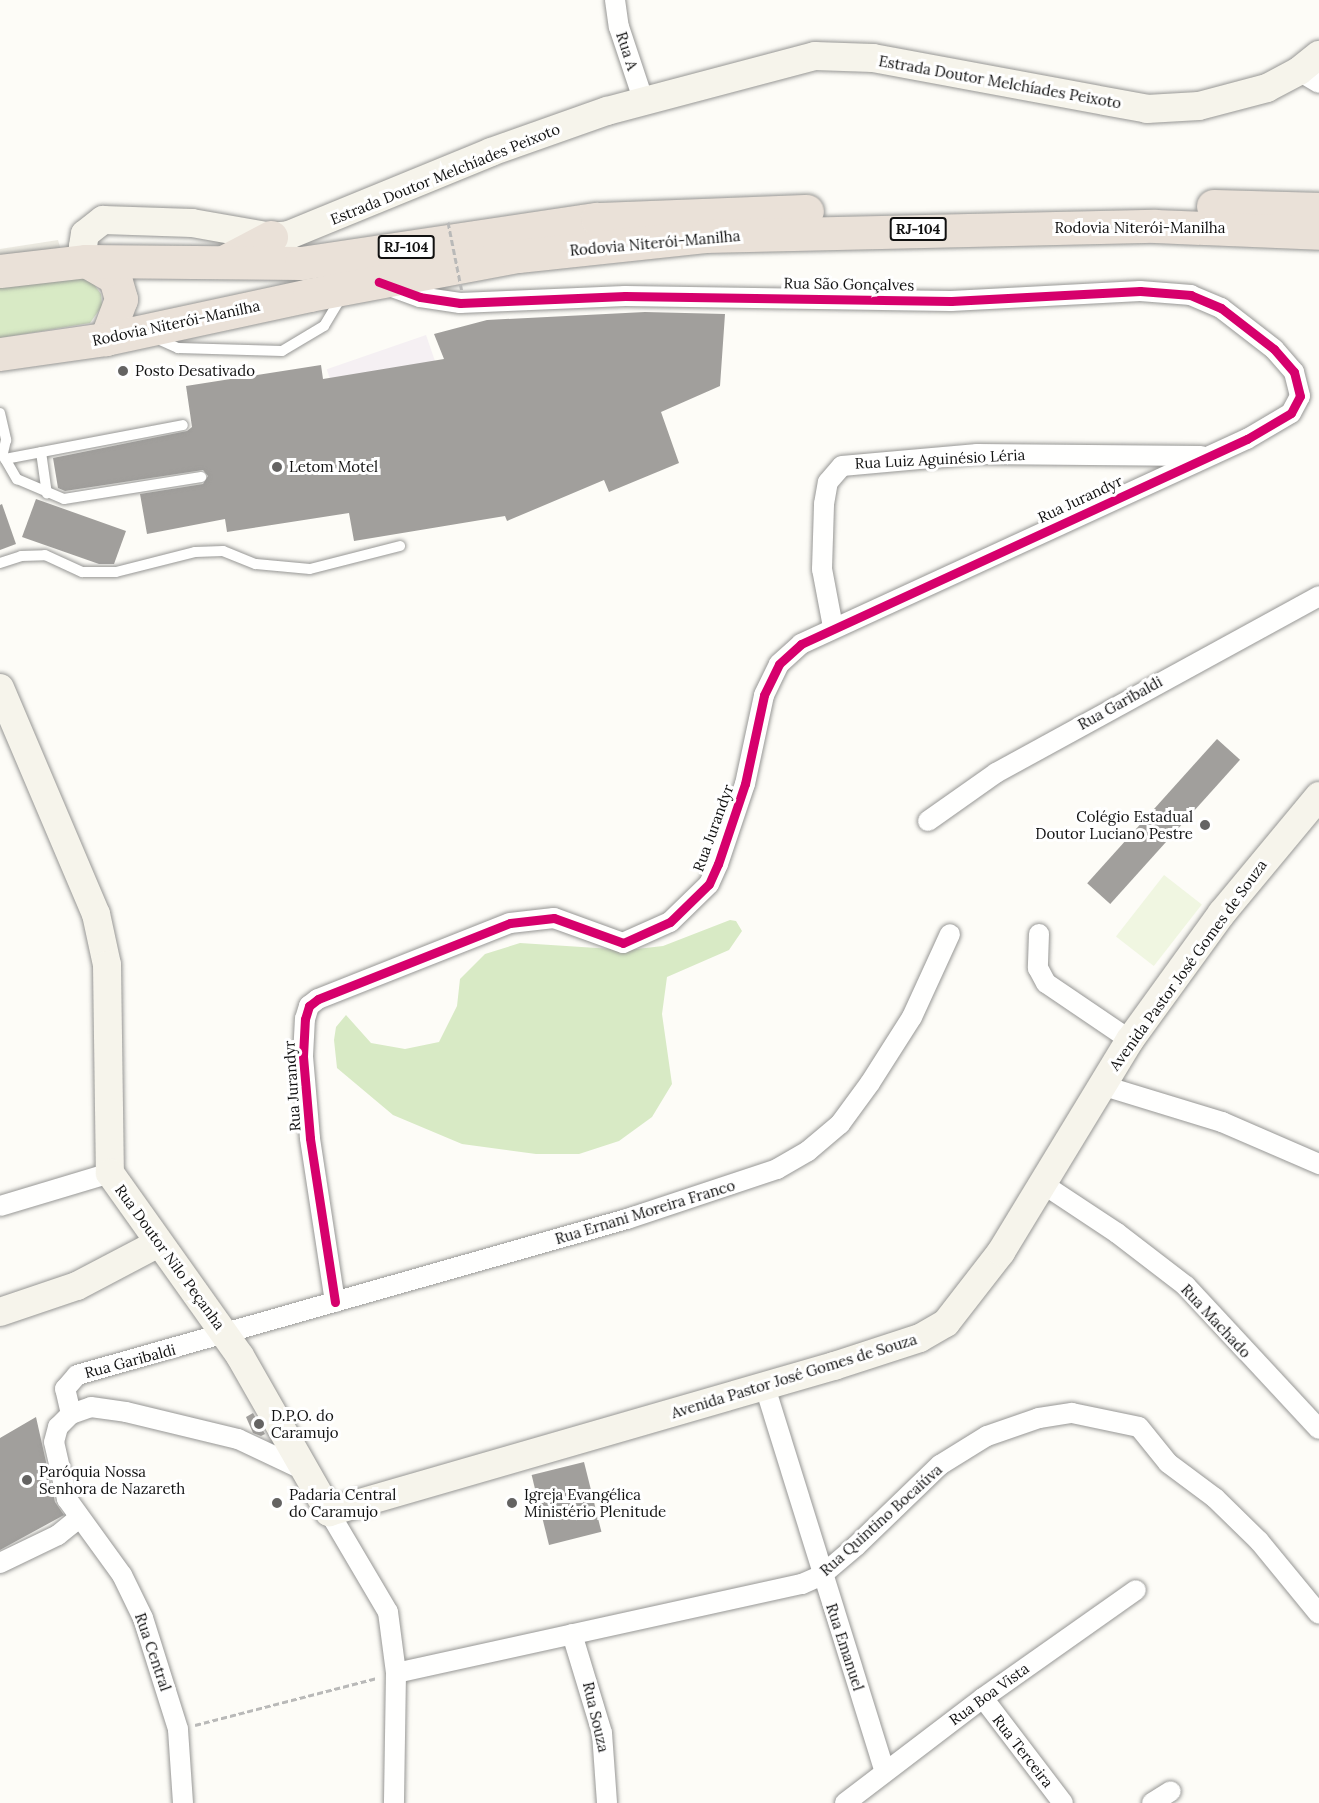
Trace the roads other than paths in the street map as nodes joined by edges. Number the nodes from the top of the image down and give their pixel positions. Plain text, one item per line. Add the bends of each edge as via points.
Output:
1 (615, 0) edge
2 (1312, 70) edge
3 (644, 102) junction
4 (1319, 208) edge
5 (1319, 233) edge
6 (271, 237) junction
7 (86, 261) junction
8 (218, 265) junction
9 (0, 271) edge
10 (379, 282) junction
11 (344, 288) junction
12 (144, 330) junction
13 (106, 339) junction
14 (0, 354) edge
15 (1294, 372) joint
16 (0, 413) edge
17 (183, 425) dead end
18 (41, 452) junction
19 (2, 454) edge
20 (1207, 456) junction
21 (201, 477) dead end
22 (47, 494) junction
23 (400, 546) dead end
24 (0, 563) edge
25 (1319, 596) edge
26 (833, 627) junction
27 (0, 688) edge
28 (1319, 796) edge
29 (928, 821) dead end
30 (950, 934) dead end
31 (1039, 934) dead end
32 (1130, 1040) junction
33 (1101, 1085) junction
34 (1319, 1164) edge
35 (110, 1173) junction
36 (1043, 1184) junction
37 (0, 1206) edge
38 (157, 1244) junction
39 (335, 1302) junction
40 (0, 1312) edge
41 (226, 1335) junction
42 (765, 1387) junction
43 (71, 1414) junction
44 (1319, 1429) edge
45 (304, 1470) junction
46 (329, 1512) junction
47 (78, 1518) junction
48 (0, 1563) edge
49 (822, 1575) junction
50 (1136, 1590) dead end
51 (1319, 1614) edge
52 (572, 1634) junction
53 (396, 1673) junction
54 (982, 1698) junction
55 (884, 1770) junction
56 (1171, 1791) dead end
57 (183, 1803) edge
58 (394, 1803) edge
59 (608, 1803) edge
60 (845, 1803) edge
61 (1063, 1803) edge
62 (1152, 1803) edge

1 - 3 street, Rua A via 619,27
2 - 3 street, Estrada Doutor Melchíades Peixoto via 1267,88 1198,106 1147,109 873,58 815,56
3 - 6 street, Estrada Doutor Melchíades Peixoto via 491,152 352,212
4 - 8 highway, Rodovia Niterói-Manilha / RJ-104 via 725,211 597,219 301,263
5 - 10 highway, Rodovia Niterói-Manilha / RJ-104 via 1155,226 705,236 518,256
6 - 7 street, Estrada Doutor Melchíades Peixoto via 192,223 103,220 85,234 82,246
6 - 8 highway
7 - 8 highway, Rodovia Niterói-Manilha / RJ-104
7 - 9 highway, Rodovia Niterói-Manilha / RJ-104
7 - 13 highway via 115,278 121,299
10 - 11 highway, Rodovia Niterói-Manilha / RJ-104
10 - 15 street, Rua São Gonçalves via 420,297 460,303 625,296 951,301 1140,291 1191,295 1243,324
11 - 12 highway, Rodovia Niterói-Manilha / RJ-104
11 - 12 lane via 342,301 324,326 282,351 178,348 158,342
12 - 13 highway, Rodovia Niterói-Manilha / RJ-104
13 - 14 highway, Rodovia Niterói-Manilha / RJ-104
15 - 20 street, Rua Jurandyr via 1300,396 1291,413
16 - 19 lane via 6,440
17 - 18 lane
18 - 19 lane
18 - 22 lane
19 - 22 lane via 17,479
20 - 26 street, Rua Jurandyr
20 - 26 street, Rua Luiz Aguinésio Léria via 977,454 842,466 828,482 824,504 822,569
21 - 22 lane via 64,499
23 - 24 lane via 310,568 256,564 224,551 195,552 116,572 82,573 45,555 21,556
25 - 29 street, Rua Garibaldi via 1072,729 996,773
26 - 39 street, Rua Jurandyr via 801,644 779,664 764,695 745,784 718,864 708,884 670,922 623,943 554,918 510,923 318,999 309,1006 303,1056 310,1138
27 - 35 street, Rua Doutor Nilo Peçanha via 96,914 107,965
28 - 32 street, Avenida Pastor José Gomes de Souza via 1222,913
30 - 39 street, Rua Ernani Moreira Franco via 912,1017 870,1083 840,1124 808,1151 777,1169 724,1189
31 - 32 street via 1038,968 1046,983
32 - 33 street, Avenida Pastor José Gomes de Souza
33 - 34 street via 1222,1122
33 - 36 street, Avenida Pastor José Gomes de Souza
35 - 37 street
35 - 38 street, Rua Doutor Nilo Peçanha
36 - 42 street, Avenida Pastor José Gomes de Souza via 995,1260 946,1323 920,1338
36 - 44 street, Rua Machado via 1117,1233 1186,1286
38 - 40 street via 77,1286
38 - 41 street, Rua Doutor Nilo Peçanha
39 - 41 street, Rua Ernani Moreira Franco
41 - 43 street, Rua Garibaldi via 77,1375 65,1389
41 - 45 street, Rua Doutor Nilo Peçanha
42 - 46 street, Avenida Pastor José Gomes de Souza
42 - 49 street, Rua Emanuel
43 - 45 street via 91,1407 196,1427 238,1439
43 - 47 street, Rua Central via 58,1427 54,1442 58,1474
45 - 46 street, Rua Doutor Nilo Peçanha
46 - 53 street, Rua Doutor Nilo Peçanha via 388,1612
47 - 48 street via 58,1535
47 - 57 street, Rua Central via 122,1575 143,1618 178,1729
49 - 51 street, Rua Quintino Bocaiúva via 940,1465 987,1436 1039,1418 1072,1413 1139,1427 1168,1463 1215,1498 1259,1541
49 - 52 street, Rua Quintino Bocaiúva via 802,1584
49 - 55 street, Rua Emanuel
50 - 54 street, Rua Boa Vista
52 - 53 street, Rua Quintino Bocaiúva
52 - 59 street, Rua Souza via 602,1733
53 - 58 street, Rua Doutor Nilo Peçanha
54 - 55 street, Rua Boa Vista
54 - 61 street, Rua Terceira
55 - 60 street, Rua Boa Vista
56 - 62 street

